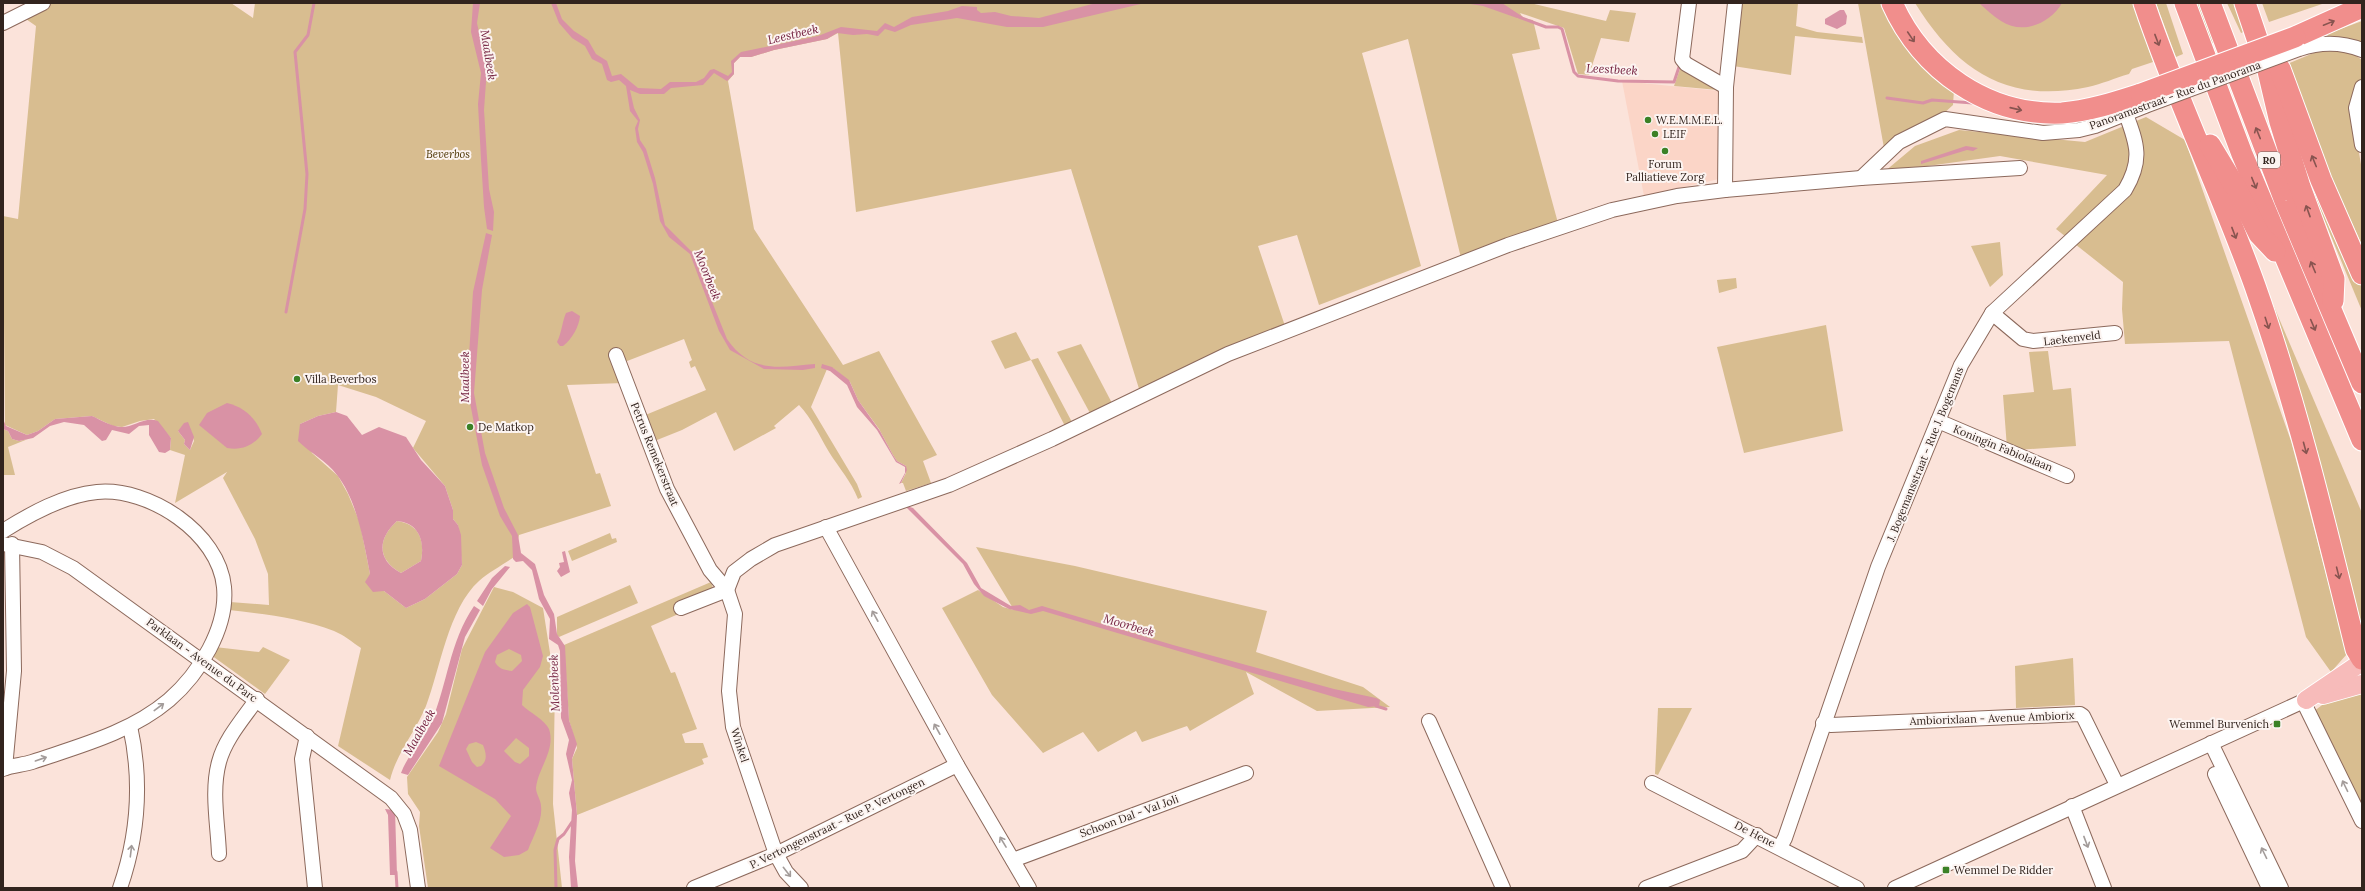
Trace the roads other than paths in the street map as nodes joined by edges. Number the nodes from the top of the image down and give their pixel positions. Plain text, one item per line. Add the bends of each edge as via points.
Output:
1 (43, 3) edge
2 (1689, 3) edge
3 (1735, 3) edge
4 (1892, 3) edge
5 (1908, 3) edge
6 (2144, 3) edge
7 (2185, 3) edge
8 (2210, 3) edge
9 (2245, 3) edge
10 (2340, 3) edge
11 (2362, 7) edge
12 (3, 23) edge
13 (2254, 29) junction
14 (2294, 36) junction
15 (2362, 50) edge
16 (1726, 87) junction
17 (2362, 87) edge
18 (2141, 93) junction
19 (2184, 105) junction
20 (2126, 114) junction
21 (2362, 145) edge
22 (2020, 168) dead end
23 (1860, 178) junction
24 (1725, 190) junction
25 (2286, 263) junction
26 (2362, 274) edge
27 (1992, 313) junction
28 (2333, 315) junction
29 (2114, 333) dead end
30 (616, 355) dead end
31 (2362, 382) edge
32 (1938, 421) junction
33 (2362, 440) edge
34 (2067, 476) dead end
35 (826, 527) junction
36 (3, 531) edge
37 (7, 544) edge
38 (727, 590) junction
39 (681, 608) dead end
40 (201, 659) junction
41 (2362, 660) edge
42 (8, 672) edge
43 (2362, 684) edge
44 (257, 699) junction
45 (2305, 701) junction
46 (1429, 721) dead end
47 (1823, 722) junction
48 (130, 726) junction
49 (307, 736) junction
50 (2207, 744) junction
51 (957, 765) junction
52 (4, 768) edge
53 (1246, 773) dead end
54 (1652, 783) dead end
55 (2117, 785) junction
56 (2072, 806) junction
57 (2362, 821) edge
58 (1757, 835) junction
59 (1780, 847) junction
60 (219, 854) dead end
61 (776, 854) junction
62 (1013, 860) junction
63 (120, 888) edge
64 (315, 888) edge
65 (418, 888) edge
66 (694, 888) edge
67 (801, 888) edge
68 (1029, 888) edge
69 (1503, 888) edge
70 (1646, 888) edge
71 (1857, 888) edge
72 (1895, 888) edge
73 (2104, 888) edge
74 (2269, 888) edge
75 (2281, 888) edge

1 - 12 street
2 - 16 street via 1682,59
3 - 16 street
4 -> 18 highway via 1910,36 1932,62 1960,85 1992,102 2027,111 2063,113 2103,106
5 - 18 highway via 1921,26 1949,58 1973,76 2004,91 2058,99 2095,93
6 -> 19 highway
7 -> 25 highway, R0
28 -> 8 highway, R0 via 2284,201
9 - 13 highway
10 - 14 highway
14 -> 11 highway
26 -> 13 highway via 2318,173 2276,59
28 -> 13 highway via 2334,280 2288,150 2268,71
14 - 15 street via 2310,45 2332,44
14 - 18 highway, bridge
16 - 24 street
17 - 21 street via 2356,108
18 - 20 street, Panoramastraat - Rue du Panorama
19 - 25 highway via 2236,188 2259,234
19 -> 41 highway via 2255,286 2285,379 2314,478 2356,649
20 - 23 street, Panoramastraat - Rue du Panorama via 2084,129 2043,133 1945,119 1899,142
20 - 27 street, J. Bogemansstraat - Rue J. Bogemans via 2138,153 2136,168 2125,190
22 - 23 street
23 - 24 street
24 - 35 street via 1631,205 1508,245 1228,354 1052,439 949,485
25 -> 33 highway, R0
27 - 29 street, Laekenveld via 2019,336 2033,341
27 - 32 street, J. Bogemansstraat - Rue J. Bogemans via 1961,365
28 - 31 highway, R0
30 - 38 street, Petrus Remekerstraat via 667,489 710,570
32 - 34 street, Koningin Fabiolalaan
32 - 47 street, J. Bogemansstraat - Rue J. Bogemans via 1878,567
35 - 38 street via 775,545 751,560 734,572
51 -> 35 street
36 - 40 street via 53,505 83,494 99,492 137,496 173,513 205,544 217,563 224,586 224,605 217,632
37 - 40 street, Parklaan - Avenue du Parc via 42,552 73,568
37 - 42 street
38 - 39 street
38 - 61 street, Winkel via 735,614 729,692 733,727
40 - 44 street, Parklaan - Avenue du Parc
48 -> 40 street via 169,700 184,685
41 - 45 main road
42 - 52 street
43 - 45 main road
44 - 49 street, Parklaan - Avenue du Parc
44 - 60 street via 225,746 218,764 216,804
45 - 50 street
57 -> 45 street
46 - 69 street
47 - 55 street, Ambiorixlaan - Avenue Ambiorix via 1831,725 2080,714
47 - 59 street, J. Bogemansstraat - Rue J. Bogemans
52 -> 48 street via 26,764
63 -> 48 street via 131,857 137,797 137,760
49 - 64 street via 302,759
49 - 65 street, Parklaan - Avenue du Parc via 391,798 404,814 410,830
50 - 55 street
50 - 74 street
75 -> 50 street
51 - 61 street, P. Vertongenstraat - Rue P. Vertongen
62 -> 51 street
53 - 62 street, Schoon Dal - Val Joli
54 - 58 street, De Hene
55 - 56 street
56 - 72 street
56 -> 73 street
58 - 59 street, De Hene
58 - 70 street via 1742,851
59 - 71 street, De Hene
61 - 66 street, P. Vertongenstraat - Rue P. Vertongen
61 -> 67 street, Winkel via 786,872
62 - 68 street

